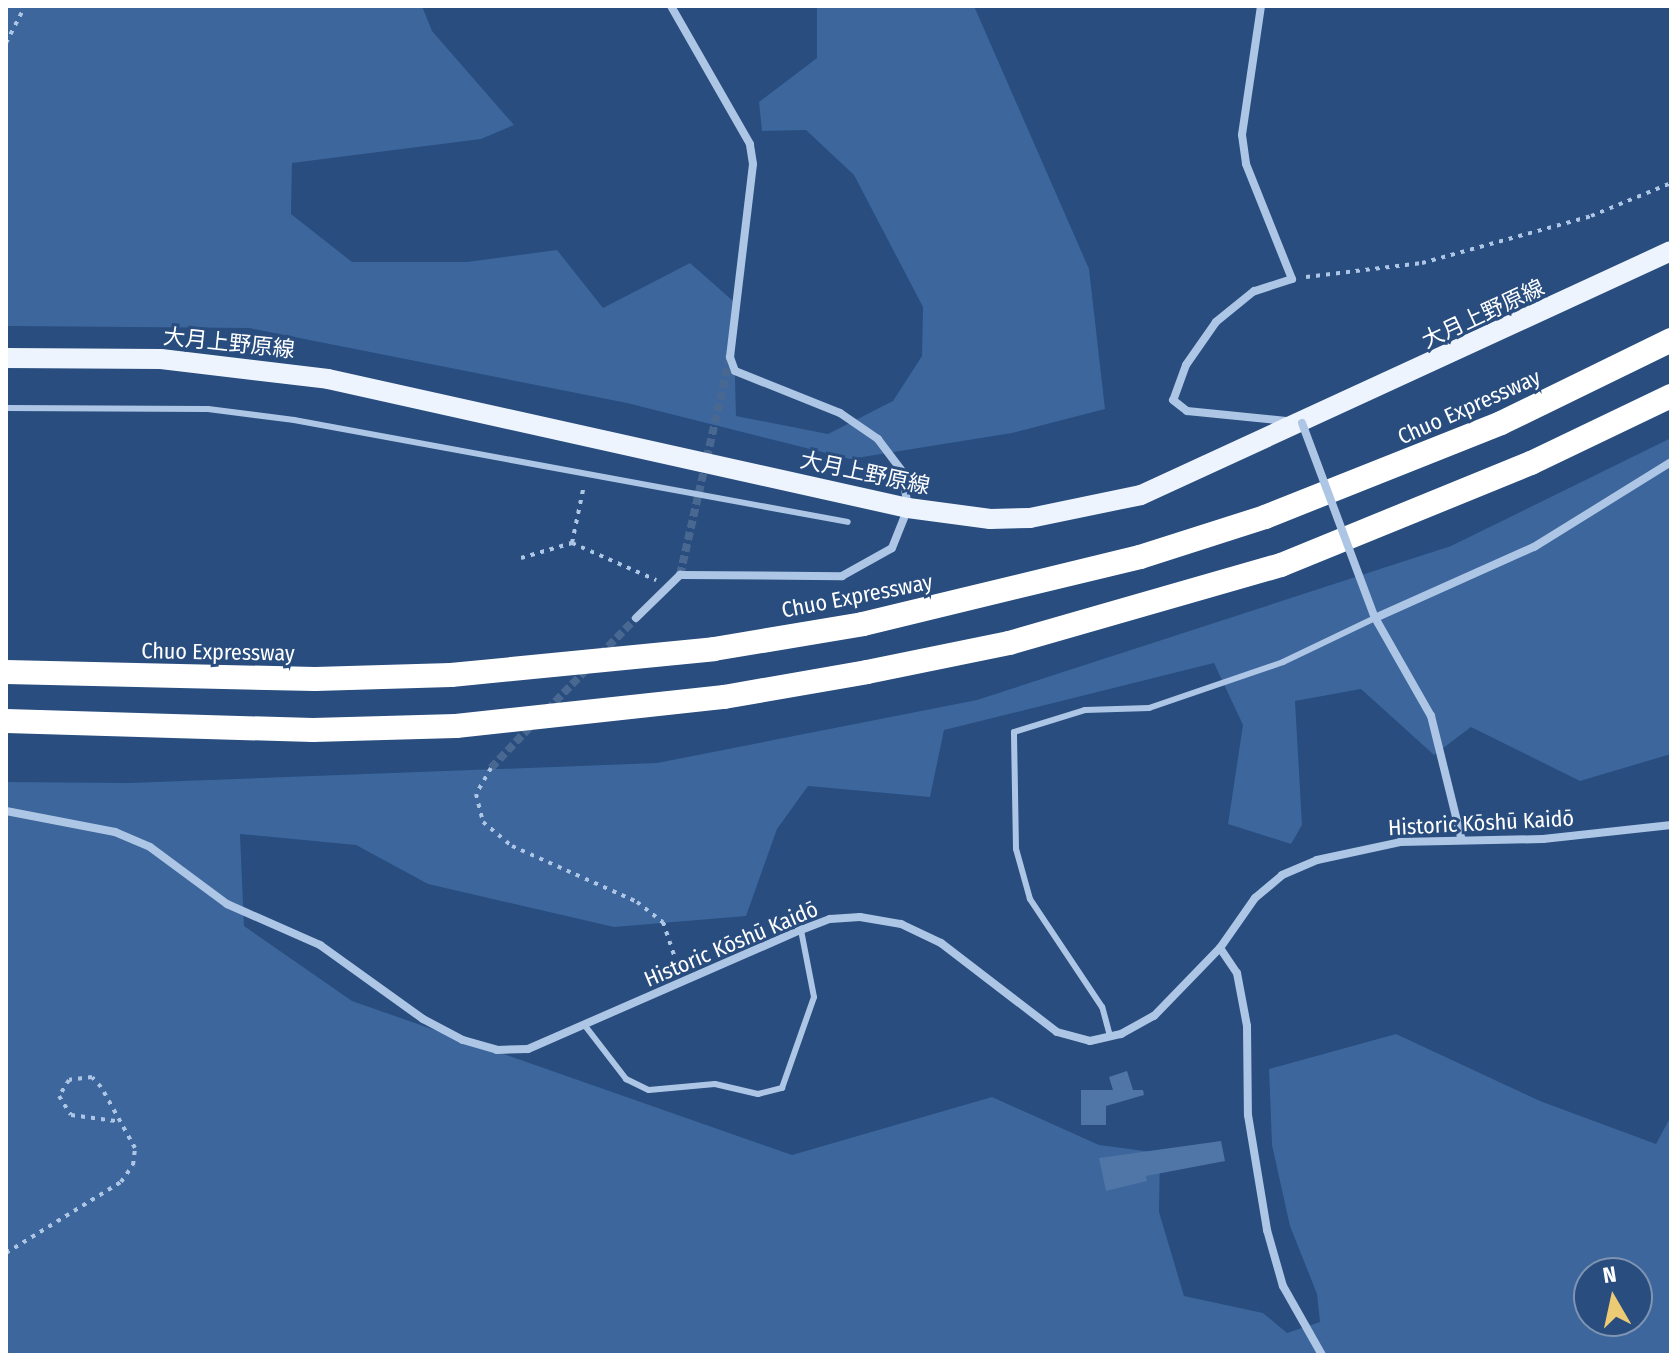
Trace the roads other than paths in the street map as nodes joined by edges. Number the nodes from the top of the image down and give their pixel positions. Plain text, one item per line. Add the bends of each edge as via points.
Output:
1 (671, 6) edge
2 (1261, 6) edge
3 (1671, 251) edge
4 (1671, 340) edge
5 (6, 358) edge
6 (1671, 396) edge
7 (6, 408) edge
8 (1302, 423) junction
9 (1671, 462) edge
10 (908, 508) junction
11 (848, 522) dead end
12 (636, 618) tunnel mouth
13 (1375, 618) junction
14 (6, 672) edge
15 (6, 721) edge
16 (6, 811) edge
17 (1671, 825) edge
18 (1461, 837) junction
19 (801, 930) junction
20 (1220, 948) junction
21 (586, 1027) junction
22 (1110, 1036) junction
23 (1322, 1355) edge

1 - 10 street via 750,144 753,164 730,357 735,371 840,413 878,439 902,471
2 - 8 street via 1242,135 1246,164 1292,279 1254,291 1216,322 1186,365 1173,400 1187,411
3 - 8 main road, 大月上野原線
4 - 14 highway, Chuo Expressway via 1501,423 1265,517 1140,557 863,624 714,649 451,675 300,679
5 - 10 main road, 大月上野原線 via 161,359 328,379
6 - 15 highway via 1517,469 1281,565 1009,643 867,672 724,697 456,726 313,730
7 - 11 lane via 208,409 364,432
8 - 10 main road, 大月上野原線 via 1141,495 1069,513 990,519
8 - 13 street, bridge
9 - 13 street via 1534,547
10 - 12 street via 892,548 842,576 680,575
13 - 18 street via 1431,716
13 - 22 lane via 1283,662 1149,708 1085,710 1014,732 1016,849 1030,899 1102,1007
16 - 21 street, Historic Kōshū Kaidō via 115,832 150,847 216,897 320,945 423,1019 463,1040 497,1050 528,1049
17 - 18 street, Historic Kōshū Kaidō via 1543,839
18 - 20 street, Historic Kōshū Kaidō via 1400,842 1317,860 1282,875 1255,898
19 - 21 street, Historic Kōshū Kaidō
19 - 21 lane via 814,997 782,1088 758,1094 715,1084 649,1090 626,1079
19 - 22 street, Historic Kōshū Kaidō via 830,919 901,924 986,973 1057,1032 1074,1040
20 - 22 street, Historic Kōshū Kaidō via 1154,1016
20 - 23 street via 1237,973 1247,1026 1248,1115 1267,1230 1283,1286

